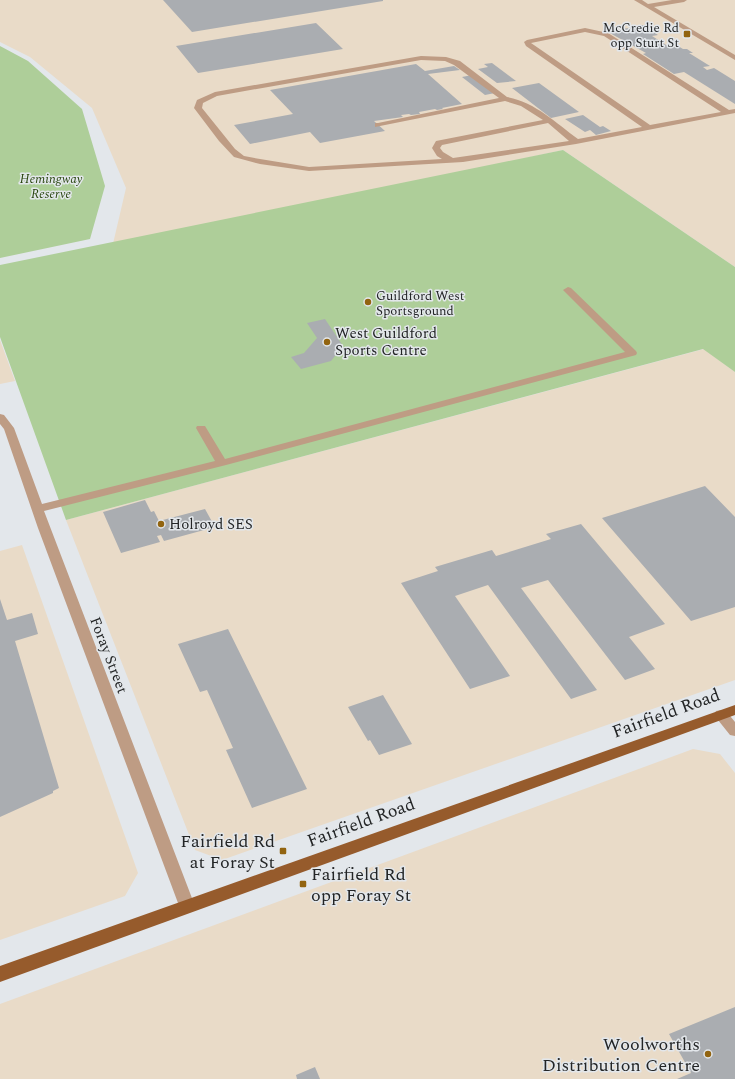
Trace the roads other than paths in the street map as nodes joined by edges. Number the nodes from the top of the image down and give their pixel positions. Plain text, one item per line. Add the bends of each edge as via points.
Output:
1 (637, 0) edge
2 (684, 0) edge
3 (648, 6) junction
4 (735, 58) edge
5 (505, 99) junction
6 (732, 112) edge
7 (548, 121) junction
8 (378, 124) dead end
9 (649, 128) junction
10 (576, 142) junction
11 (452, 161) junction
12 (568, 290) dead end
13 (0, 417) edge
14 (201, 428) dead end
15 (222, 463) junction
16 (38, 509) junction
17 (728, 712) edge
18 (735, 731) edge
19 (187, 906) junction
20 (0, 974) edge

1 - 3 street
2 - 3 street
3 - 4 street
5 - 7 street via 514,99 526,104
5 - 8 street
5 - 11 street via 457,63 446,59 421,58 215,94 200,102 198,108 238,156 294,168
6 - 9 street
6 - 9 street via 606,34 586,30 527,42
7 - 10 street
7 - 11 street via 439,143 436,148 440,154
9 - 10 street
10 - 11 street
12 - 15 street via 632,353
13 - 16 street, Foray Street via 9,428
14 - 15 street
15 - 16 street
16 - 19 street, Foray Street
17 - 18 street
17 - 19 main road, Fairfield Road
19 - 20 main road, Fairfield Road

